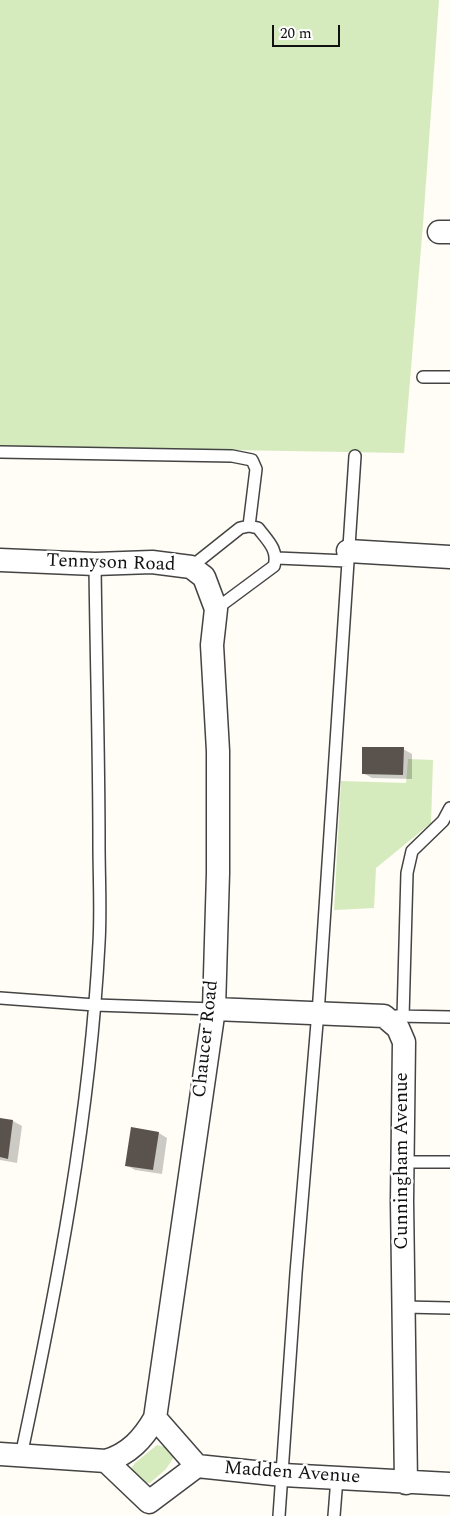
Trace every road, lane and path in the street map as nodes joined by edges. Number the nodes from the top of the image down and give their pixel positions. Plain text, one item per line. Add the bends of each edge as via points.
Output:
1 (423, 376) dead end
2 (450, 377) edge
3 (0, 452) edge
4 (355, 456) dead end
5 (249, 526) junction
6 (348, 556) junction
7 (450, 556) edge
8 (277, 558) junction
9 (0, 560) edge
10 (94, 564) junction
11 (191, 567) junction
12 (213, 600) junction
13 (450, 808) edge
14 (0, 998) edge
15 (94, 1005) junction
16 (214, 1009) junction
17 (317, 1014) junction
18 (394, 1016) junction
19 (450, 1017) edge
20 (403, 1162) junction
21 (450, 1162) edge
22 (404, 1307) junction
23 (450, 1308) edge
24 (155, 1418) junction
25 (10, 1455) edge
26 (106, 1462) junction
27 (197, 1466) junction
28 (282, 1475) junction
29 (337, 1478) junction
30 (406, 1483) junction
31 (450, 1484) edge
32 (148, 1509) edge
33 (279, 1516) edge
34 (334, 1516) edge

1 - 2 lane
3 - 5 lane via 232,456 252,460 256,469
4 - 6 lane
5 - 8 lane via 258,528
5 - 11 lane via 240,528
6 - 7 street
6 - 8 lane
6 - 17 lane
8 - 12 lane via 274,566
9 - 10 street, Tennyson Road
10 - 11 street, Tennyson Road via 152,562
10 - 15 lane via 99,790 99,942
11 - 12 street, Tennyson Road via 204,577
12 - 16 street, Chaucer Road via 218,751
13 - 18 lane via 443,821 412,851 407,873
14 - 15 lane
15 - 16 lane
15 - 25 lane via 77,1162 53,1302
16 - 17 street
16 - 24 street, Chaucer Road
17 - 18 street
17 - 28 lane
18 - 19 lane
18 - 20 street, Cunningham Avenue via 404,1042
20 - 21 lane
20 - 22 street, Cunningham Avenue
22 - 23 lane
22 - 30 street, Cunningham Avenue
24 - 26 street, Chaucer Road via 146,1435 135,1445 122,1456
24 - 27 street, Madden Avenue
25 - 26 street
26 - 32 street
27 - 28 street, Madden Avenue
27 - 32 street
28 - 29 street, Madden Avenue
28 - 33 lane
29 - 30 street, Madden Avenue
29 - 34 lane
30 - 31 street, Madden Avenue

